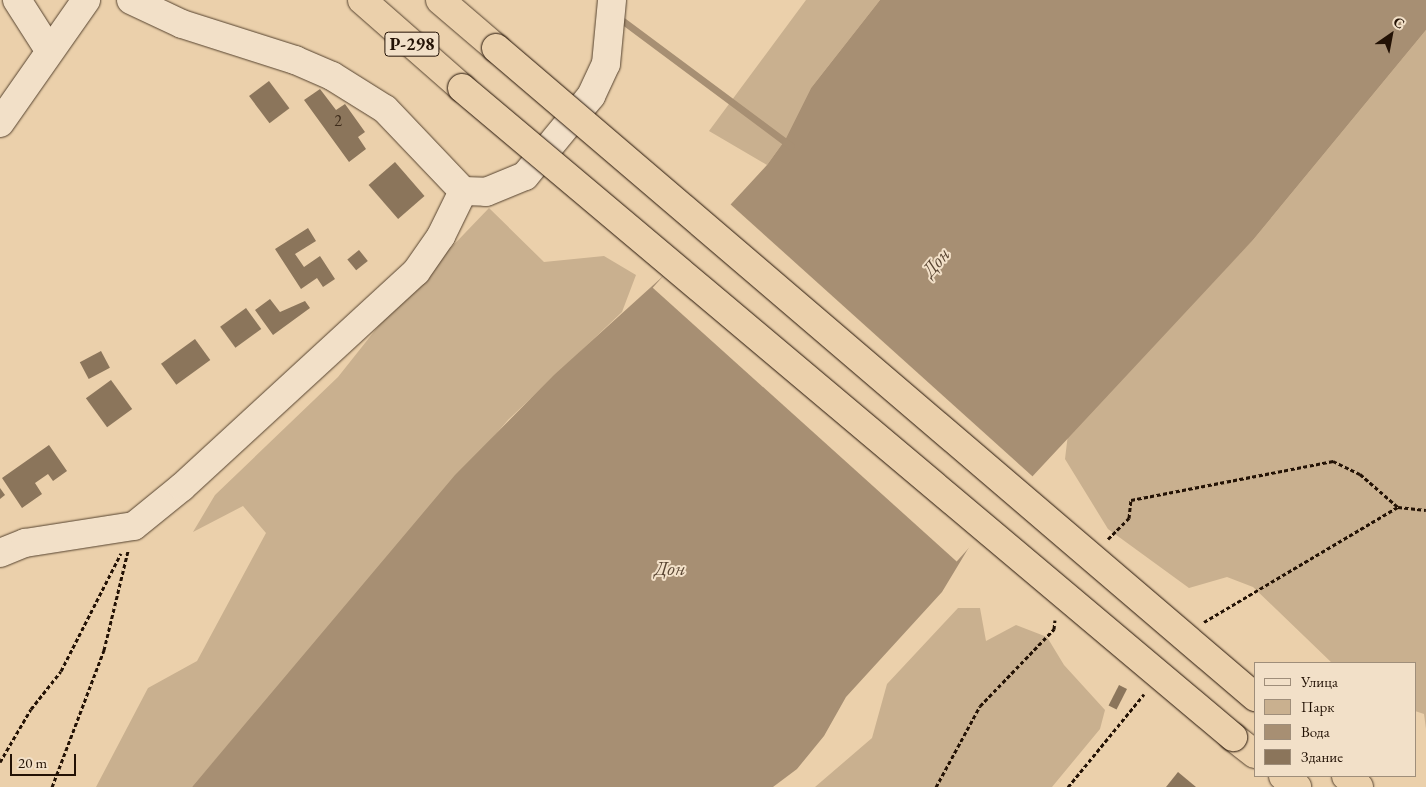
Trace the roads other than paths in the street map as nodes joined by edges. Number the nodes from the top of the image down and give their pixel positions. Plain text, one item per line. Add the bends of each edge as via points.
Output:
1 (17, 0) edge
2 (86, 0) edge
3 (130, 0) edge
4 (362, 0) edge
5 (440, 0) edge
6 (612, 0) edge
7 (49, 50) junction
8 (0, 123) edge
9 (463, 191) junction
10 (0, 553) edge
11 (1254, 696) edge
12 (1254, 753) edge
13 (1284, 777) edge
14 (1347, 777) edge
15 (1297, 787) edge
16 (1359, 787) edge

1 - 7 street
2 - 7 street
3 - 9 street via 174,21 295,60 332,76 385,110
4 - 12 highway, Р-298, bridge via 462,88
5 - 11 highway, Р-298, bridge
6 - 9 street via 606,64 591,96 525,176 486,192
7 - 8 street
9 - 10 street via 442,236 416,272 134,526 24,543
13 - 15 highway
14 - 16 highway

